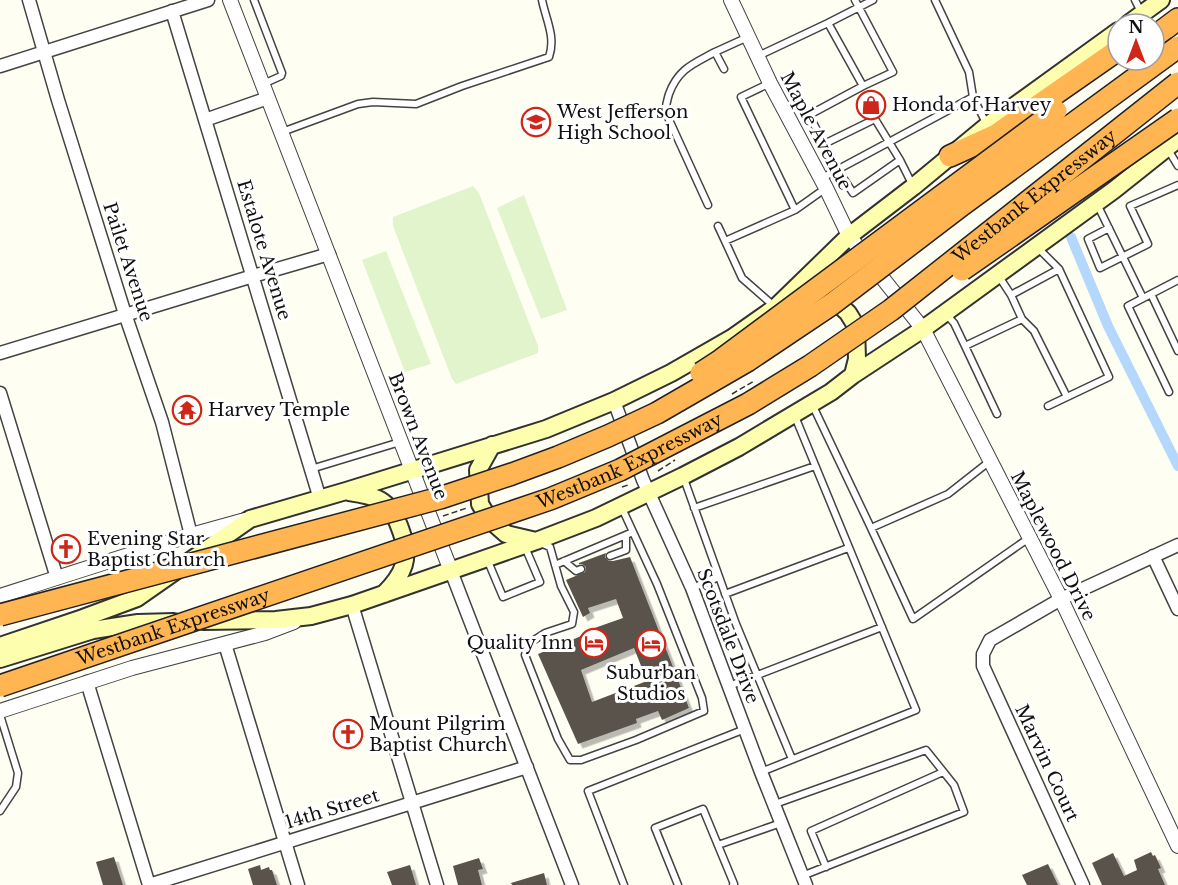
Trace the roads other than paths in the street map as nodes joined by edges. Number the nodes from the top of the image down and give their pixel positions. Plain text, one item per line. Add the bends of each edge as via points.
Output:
1 (29, 0) edge
2 (207, 0) edge
3 (230, 0) edge
4 (254, 0) edge
5 (542, 0) edge
6 (731, 0) edge
7 (855, 0) edge
8 (873, 0) edge
9 (935, 0) edge
10 (1161, 0) edge
11 (859, 7) junction
12 (1178, 8) edge
13 (172, 11) junction
14 (1145, 12) edge
15 (1151, 12) edge
16 (828, 23) junction
17 (748, 37) junction
18 (1106, 40) edge
19 (1178, 47) edge
20 (44, 52) junction
21 (715, 52) junction
22 (757, 56) junction
23 (1106, 58) edge
24 (0, 66) edge
25 (724, 69) dead end
26 (1108, 72) edge
27 (770, 83) junction
28 (1178, 83) edge
29 (262, 84) junction
30 (862, 86) junction
31 (973, 97) junction
32 (268, 98) junction
33 (1178, 119) edge
34 (205, 120) junction
35 (988, 125) junction
36 (281, 132) junction
37 (889, 142) junction
38 (1172, 143) edge
39 (824, 144) junction
40 (950, 156) junction
41 (900, 160) junction
42 (1178, 166) edge
43 (838, 170) junction
44 (824, 183) junction
45 (1178, 185) edge
46 (913, 187) junction
47 (1096, 203) junction
48 (708, 205) dead end
49 (795, 210) junction
50 (718, 226) dead end
51 (1109, 228) junction
52 (849, 236) junction
53 (725, 241) junction
54 (1037, 246) junction
55 (329, 254) junction
56 (1123, 257) junction
57 (1059, 269) junction
58 (878, 272) joint
59 (998, 274) junction
60 (253, 276) junction
61 (1178, 280) edge
62 (1151, 294) junction
63 (1011, 295) junction
64 (1143, 298) junction
65 (781, 302) junction
66 (945, 313) junction
67 (125, 314) junction
68 (1022, 319) junction
69 (923, 329) junction
70 (965, 346) junction
71 (1178, 351) edge
72 (0, 353) edge
73 (810, 366) junction
74 (853, 375) junction
75 (1169, 392) dead end
76 (0, 393) edge
77 (1067, 397) junction
78 (614, 401) junction
79 (812, 403) junction
80 (1048, 406) dead end
81 (657, 413) junction
82 (794, 414) junction
83 (997, 414) dead end
84 (401, 442) junction
85 (492, 445) junction
86 (990, 461) junction
87 (815, 466) junction
88 (311, 469) junction
89 (411, 470) junction
90 (683, 476) junction
91 (346, 491) junction
92 (649, 492) junction
93 (320, 499) junction
94 (621, 506) junction
95 (694, 508) junction
96 (250, 519) junction
97 (871, 528) junction
98 (633, 532) junction
99 (191, 535) junction
100 (626, 535) junction
101 (1030, 537) junction
102 (530, 543) junction
103 (1178, 545) edge
104 (848, 548) junction
105 (610, 556) dead end
106 (1153, 556) junction
107 (487, 558) junction
108 (564, 561) junction
109 (555, 565) junction
110 (580, 569) dead end
111 (451, 571) junction
112 (720, 577) junction
113 (57, 578) junction
114 (692, 588) junction
115 (725, 594) junction
116 (383, 595) junction
117 (0, 596) edge
118 (1061, 599) junction
119 (352, 605) junction
120 (1178, 609) edge
121 (0, 615) edge
122 (311, 616) junction
123 (882, 627) junction
124 (225, 644) junction
125 (0, 646) edge
126 (0, 659) edge
127 (757, 675) junction
128 (87, 682) junction
129 (0, 686) edge
130 (729, 686) junction
131 (0, 713) edge
132 (745, 729) junction
133 (792, 759) junction
134 (526, 766) junction
135 (761, 772) junction
136 (943, 772) junction
137 (412, 802) junction
138 (774, 805) junction
139 (0, 811) edge
140 (781, 823) junction
141 (285, 842) junction
142 (718, 845) junction
143 (1178, 846) edge
144 (826, 867) junction
145 (804, 880) edge
146 (149, 885) edge
147 (298, 885) edge
148 (437, 885) edge
149 (572, 885) edge
150 (624, 885) edge
151 (678, 885) edge
152 (733, 885) edge
153 (1083, 885) edge

1 - 20 street, Pailet Avenue
2 - 13 street
3 - 29 street, Brown Avenue
4 - 29 lane via 282,73
5 - 36 lane via 552,37 549,57 416,104 358,104
6 - 17 street, Maple Avenue
7 - 11 lane
8 - 11 lane
9 - 31 lane via 969,72
10 - 14 main road
11 - 16 lane
11 - 30 lane via 893,72
12 - 15 highway
13 - 20 street
13 - 34 street, Estalote Avenue
16 - 22 lane
16 - 30 lane
17 - 21 lane
17 - 22 street, Maple Avenue
18 - 35 main road
19 - 81 highway, Westbank Expressway, bridge via 832,304 739,366
20 - 24 street
20 - 67 street, Pailet Avenue
21 - 25 lane
21 - 48 lane via 681,73 665,108
22 - 27 street, Maple Avenue
23 - 40 highway via 996,135
26 - 81 highway, bridge via 678,388
27 - 44 street, Maple Avenue
27 - 49 lane via 741,97
28 - 73 highway, Westbank Expressway, bridge via 891,310
29 - 32 street, Brown Avenue
30 - 39 lane via 809,115
31 - 35 lane
31 - 37 lane
32 - 34 street
32 - 36 street, Brown Avenue
33 - 73 highway, bridge via 862,340
34 - 60 street, Estalote Avenue
35 - 40 main road
36 - 55 street, Brown Avenue
37 - 39 lane via 875,119
37 - 41 lane
37 - 43 lane
38 - 42 lane
38 - 47 main road, Westbank Expressway
39 - 43 lane
40 - 46 main road
41 - 43 lane via 853,193
41 - 46 lane
43 - 44 lane
44 - 49 lane
44 - 52 street, Maple Avenue
45 - 56 lane via 1130,206 1148,244
46 - 52 main road
47 - 51 lane
47 - 54 main road, Westbank Expressway
49 - 53 lane
50 - 53 lane
51 - 56 lane
51 - 56 lane via 1088,239 1100,268
52 - 58 street, Maple Avenue
52 - 65 main road
53 - 65 lane via 742,278
54 - 57 lane
54 - 59 main road, Westbank Expressway
55 - 60 street
55 - 84 street, Brown Avenue
56 - 64 lane
57 - 63 lane
57 - 77 lane via 1109,377
58 - 69 street, Maplewood Drive
59 - 63 lane
59 - 66 main road, Westbank Expressway
60 - 67 street
60 - 88 street, Estalote Avenue
61 - 62 lane
62 - 64 lane
62 - 71 lane
63 - 68 lane
64 - 75 lane via 1128,306
65 - 74 main road via 816,293 831,297 848,313 856,326 857,359
65 - 78 main road via 732,338
66 - 69 main road, Westbank Expressway
66 - 70 lane
67 - 72 street
67 - 99 street, Pailet Avenue via 162,422
68 - 70 lane
68 - 77 lane via 1034,331
69 - 74 main road, Westbank Expressway
69 - 86 street, Maplewood Drive
70 - 83 lane
73 - 129 highway, Westbank Expressway, bridge via 747,404 620,470 550,499
74 - 79 main road, Westbank Expressway
76 - 113 street
77 - 80 lane
78 - 85 main road via 546,429
78 - 92 street, Scotsdale Drive
79 - 82 main road, Westbank Expressway
79 - 97 lane
81 - 121 highway, Westbank Expressway, bridge via 558,457 440,498
82 - 87 lane
82 - 90 main road, Westbank Expressway
84 - 88 lane
84 - 89 street, Brown Avenue
85 - 89 main road
85 - 102 main road via 478,470 480,504 489,519 506,534
86 - 97 lane via 948,494
86 - 101 street, Maplewood Drive
87 - 95 lane
87 - 104 lane
88 - 93 street, Estalote Avenue
89 - 91 main road
89 - 111 street, Brown Avenue
90 - 92 main road, Westbank Expressway
90 - 95 lane
91 - 93 main road
91 - 116 main road via 373,496 388,505 397,517 406,557 401,572
92 - 94 main road, Westbank Expressway
92 - 114 street, Scotsdale Drive
93 - 96 main road
94 - 98 lane
94 - 102 main road, Westbank Expressway
95 - 112 lane
96 - 99 street
96 - 125 main road via 137,598
97 - 101 lane via 913,619
98 - 100 lane
98 - 109 lane via 704,711 581,760 570,760 558,739 525,655 528,644 572,624 574,612
99 - 113 street
100 - 105 lane via 626,550
100 - 108 lane
101 - 118 street, Maplewood Drive
102 - 107 main road, Westbank Expressway
102 - 107 lane via 540,582 503,597
102 - 109 lane via 550,547
103 - 106 street
104 - 115 lane
104 - 123 lane
106 - 118 street
106 - 120 street
107 - 111 main road, Westbank Expressway
108 - 109 lane
108 - 110 lane via 576,571
111 - 116 main road, Westbank Expressway
111 - 134 street, Brown Avenue
112 - 114 lane
112 - 115 lane
113 - 117 street
114 - 130 street, Scotsdale Drive
115 - 127 lane
116 - 119 main road, Westbank Expressway
118 - 143 street, Maplewood Drive
118 - 153 street, Marvin Court via 990,640 984,666
119 - 122 main road, Westbank Expressway
119 - 137 street
122 - 124 street, Westbank Expressway
122 - 126 main road via 138,623 93,630
123 - 127 lane
123 - 133 lane via 916,710
124 - 128 street, Westbank Expressway
124 - 141 street
127 - 130 lane
127 - 133 lane
128 - 131 street, Westbank Expressway
128 - 146 street
130 - 132 street, Scotsdale Drive
131 - 139 lane via 18,773 16,787
132 - 135 street, Scotsdale Drive
132 - 150 lane via 588,790
133 - 135 lane
134 - 137 street, 14th Street
134 - 149 street, Brown Avenue
135 - 138 street, Scotsdale Drive
136 - 138 lane via 926,750
136 - 144 lane via 811,831
136 - 144 lane via 954,785 964,812
137 - 141 street, 14th Street
137 - 148 street
138 - 140 street, Scotsdale Drive
140 - 142 lane
140 - 145 street, Scotsdale Drive
141 - 146 street, 14th Street
141 - 147 street
142 - 151 lane via 703,809 655,828
142 - 152 lane
144 - 145 lane

